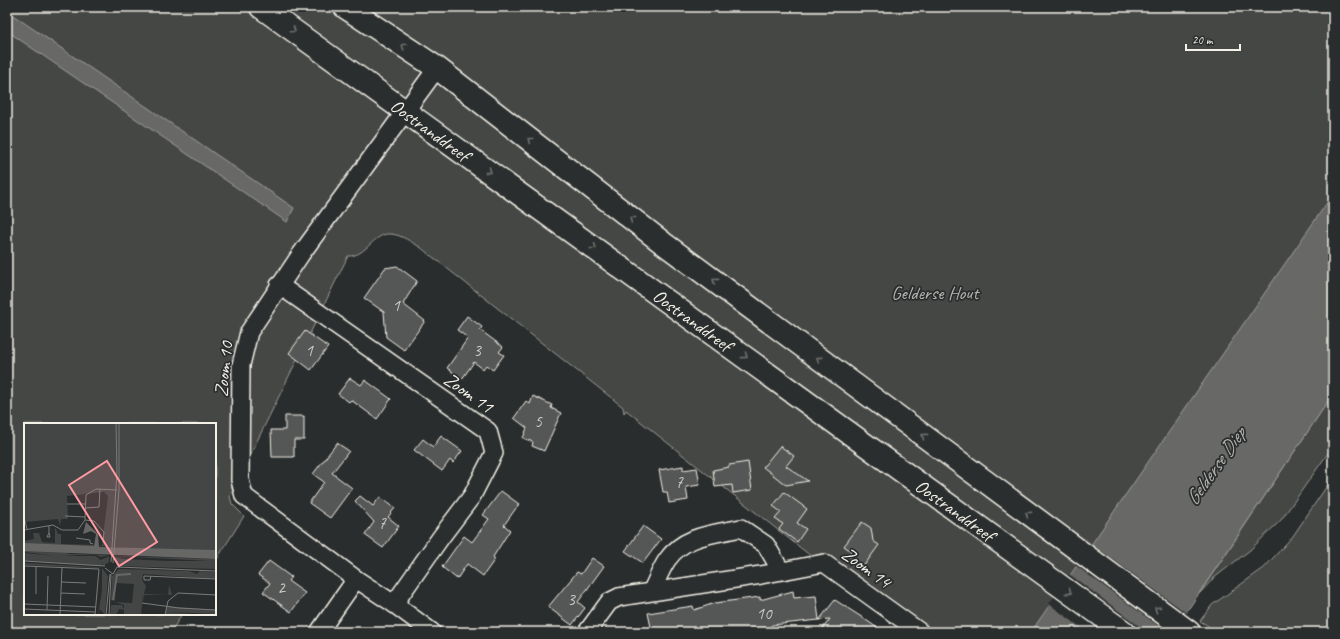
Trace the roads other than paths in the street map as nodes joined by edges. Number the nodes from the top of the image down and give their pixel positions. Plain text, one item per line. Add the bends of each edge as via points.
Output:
1 (261, 7) edge
2 (345, 7) edge
3 (436, 68) junction
4 (406, 110) junction
5 (279, 285) junction
6 (781, 571) junction
7 (356, 579) junction
8 (652, 590) junction
9 (394, 604) junction
10 (319, 632) edge
11 (432, 632) edge
12 (587, 632) edge
13 (920, 632) edge
14 (1124, 632) edge
15 (1188, 632) edge

1 -> 4 main road, Oostranddreef
3 -> 2 main road, Oostranddreef
3 - 4 street, Zoom 10
15 -> 3 main road, Oostranddreef via 663,243
4 - 5 street, Zoom 10
4 -> 14 main road, Oostranddreef
5 - 7 street, Zoom 10 via 249,332 241,365 240,480 244,496
5 - 9 street, Zoom 11 via 488,431 494,453 472,496
6 - 8 street, Zoom 14
6 - 8 street via 766,545 741,528 696,537 681,544 667,560
6 - 13 street, Zoom 14 via 824,562
7 - 9 street, Zoom 10
7 - 10 street
8 - 12 street, Zoom 14 via 619,597 609,602
9 - 11 street, Zoom 10

